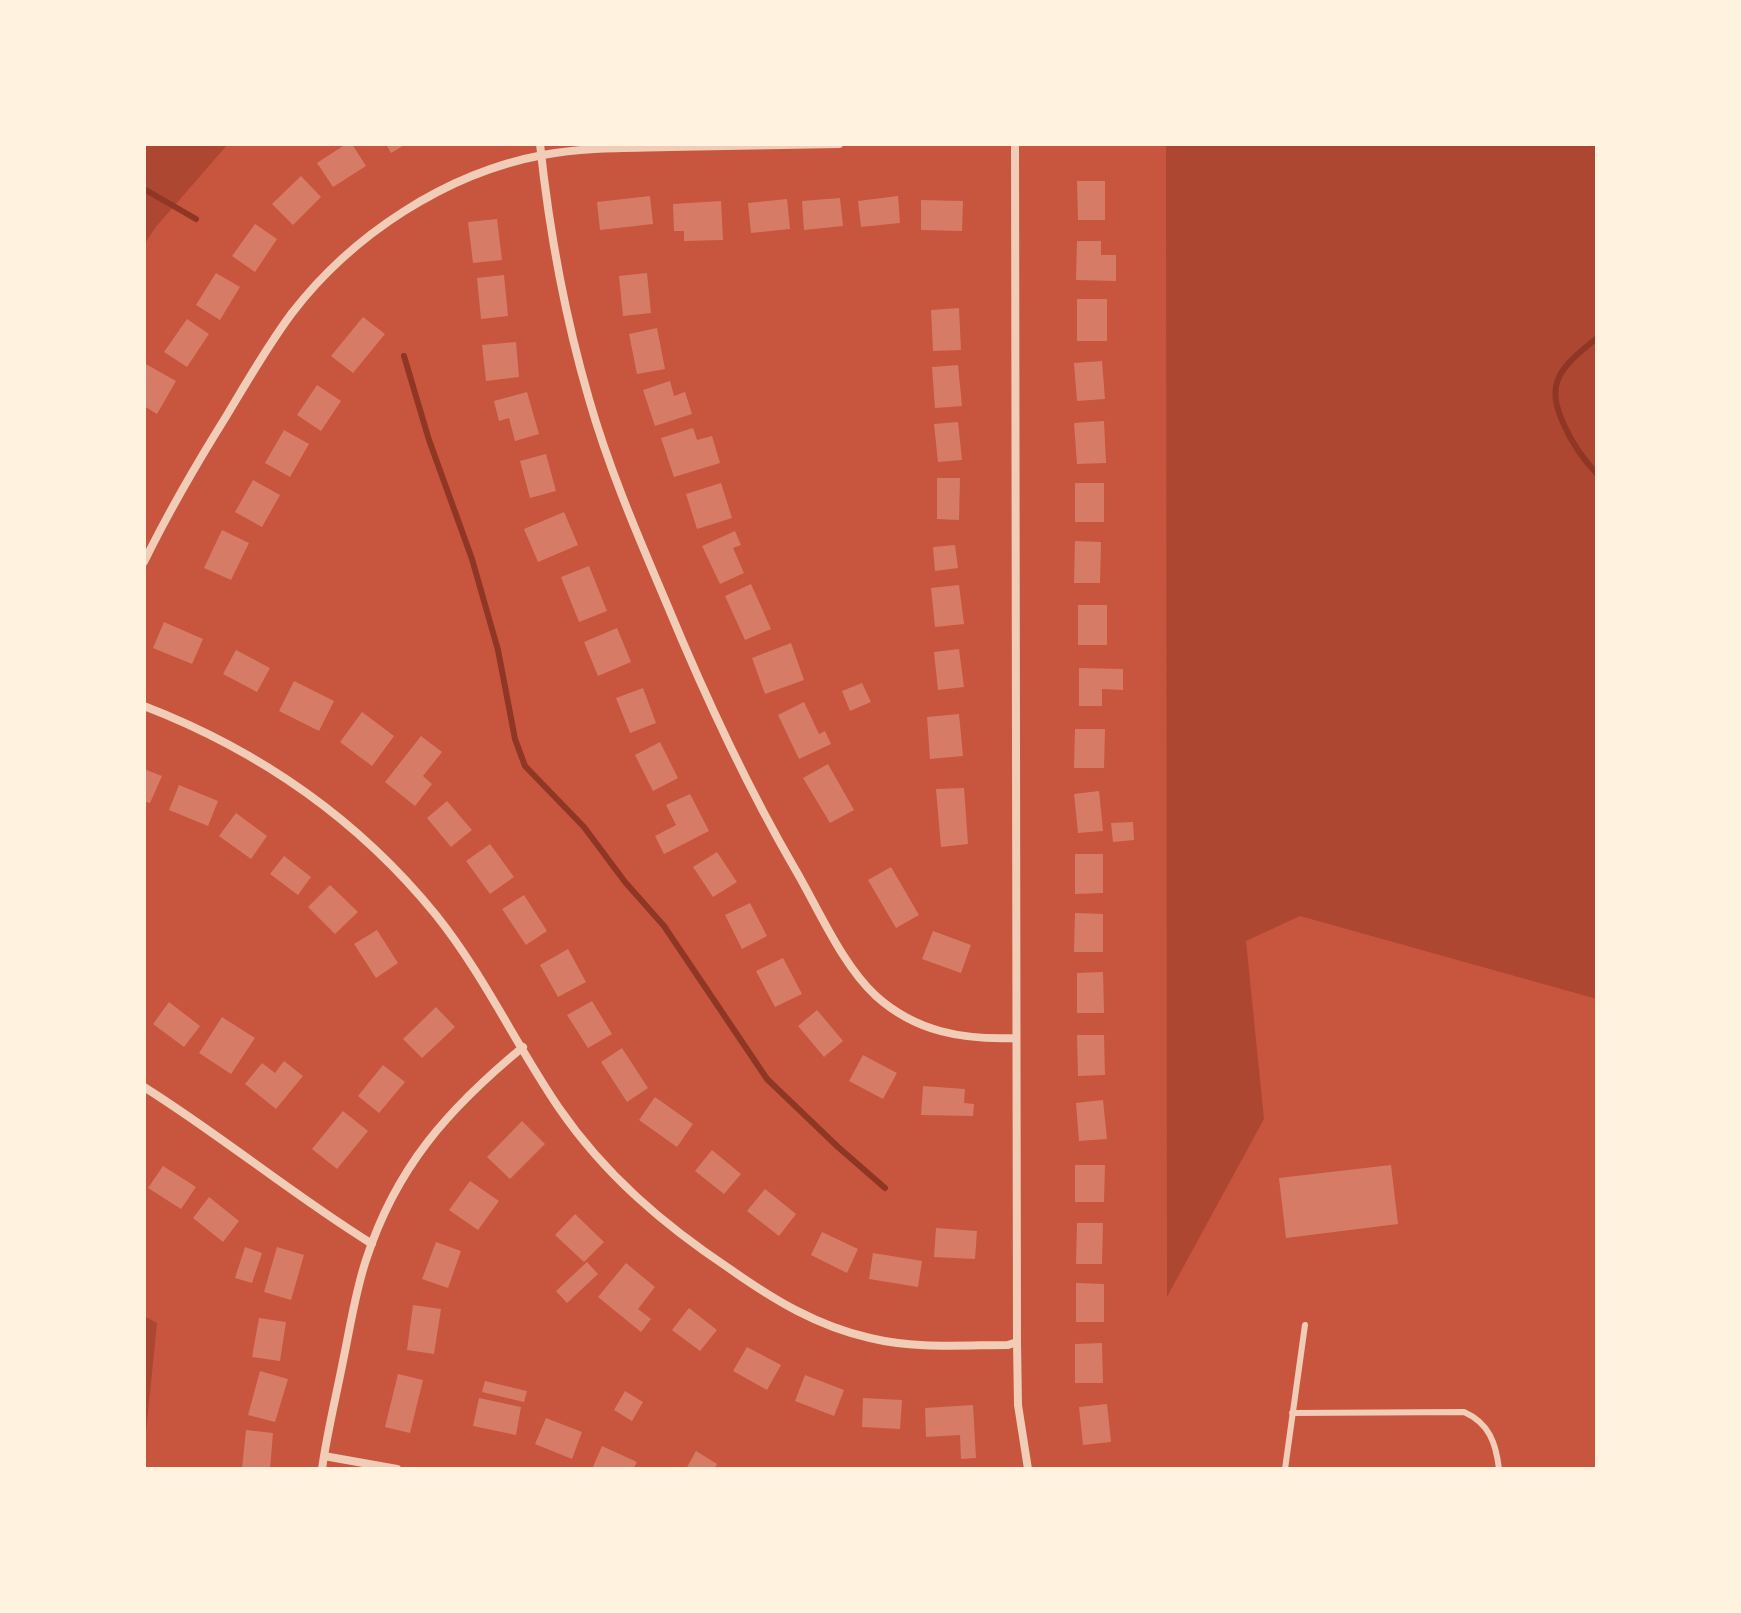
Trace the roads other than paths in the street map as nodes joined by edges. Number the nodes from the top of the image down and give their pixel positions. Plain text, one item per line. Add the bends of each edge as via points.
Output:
1 (540, 144) edge
2 (839, 144) edge
3 (1015, 144) edge
4 (541, 155) junction
5 (144, 562) edge
6 (144, 706) edge
7 (1016, 1038) junction
8 (523, 1047) junction
9 (144, 1087) edge
10 (372, 1244) junction
11 (1305, 1325) dead end
12 (1017, 1342) junction
13 (1292, 1413) junction
14 (324, 1456) junction
15 (322, 1469) edge
16 (397, 1469) edge
17 (1028, 1469) edge
18 (1285, 1469) edge
19 (1499, 1469) edge

1 - 4 street
2 - 4 street via 601,148
3 - 7 street
4 - 5 street via 448,187 399,214 337,263 274,338 173,502
4 - 7 street via 579,360 613,473 740,770 848,960 878,997 931,1029 959,1037
6 - 8 street via 233,745 284,775 367,841 436,916
7 - 12 street
8 - 10 street via 437,1129 394,1194
8 - 12 street via 560,1109 632,1195 676,1233 772,1298 845,1332 905,1345
9 - 10 street
10 - 14 street via 359,1283
11 - 13 lane
12 - 17 street via 1018,1405
13 - 18 lane
13 - 19 lane via 1464,1412 1479,1418 1490,1433
14 - 15 street
14 - 16 street

